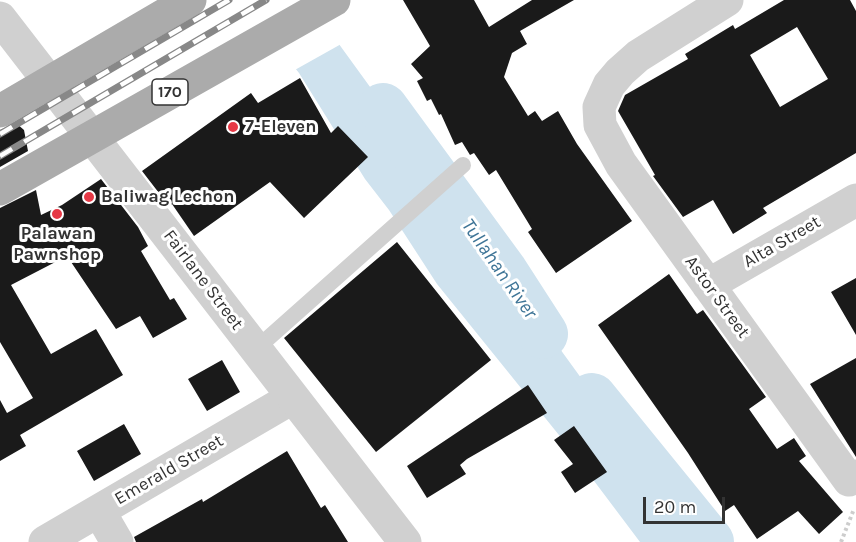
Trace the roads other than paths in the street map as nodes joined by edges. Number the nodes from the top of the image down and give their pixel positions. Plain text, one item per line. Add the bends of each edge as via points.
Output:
1 (190, 0) edge
2 (334, 0) edge
3 (727, 0) edge
4 (0, 18) edge
5 (50, 83) junction
6 (0, 111) edge
7 (92, 136) junction
8 (463, 165) dead end
9 (0, 189) edge
10 (856, 200) edge
11 (708, 285) junction
12 (256, 349) junction
13 (292, 398) junction
14 (853, 488) edge
15 (99, 511) junction
16 (45, 542) edge
17 (117, 542) edge
18 (405, 542) edge

1 - 5 main road
2 - 7 main road, 170
3 - 11 street, Astor Street via 638,56 609,85 599,107 600,125 621,164
4 - 5 street, Fairlane Street
5 - 6 main road
5 - 7 street, Fairlane Street
7 - 9 main road, 170
7 - 12 street, Fairlane Street
8 - 12 lane
10 - 11 street, Alta Street
11 - 14 street, Astor Street
12 - 13 street, Fairlane Street
13 - 15 street, Emerald Street
13 - 18 street, Fairlane Street
15 - 16 street, Emerald Street
15 - 17 street

